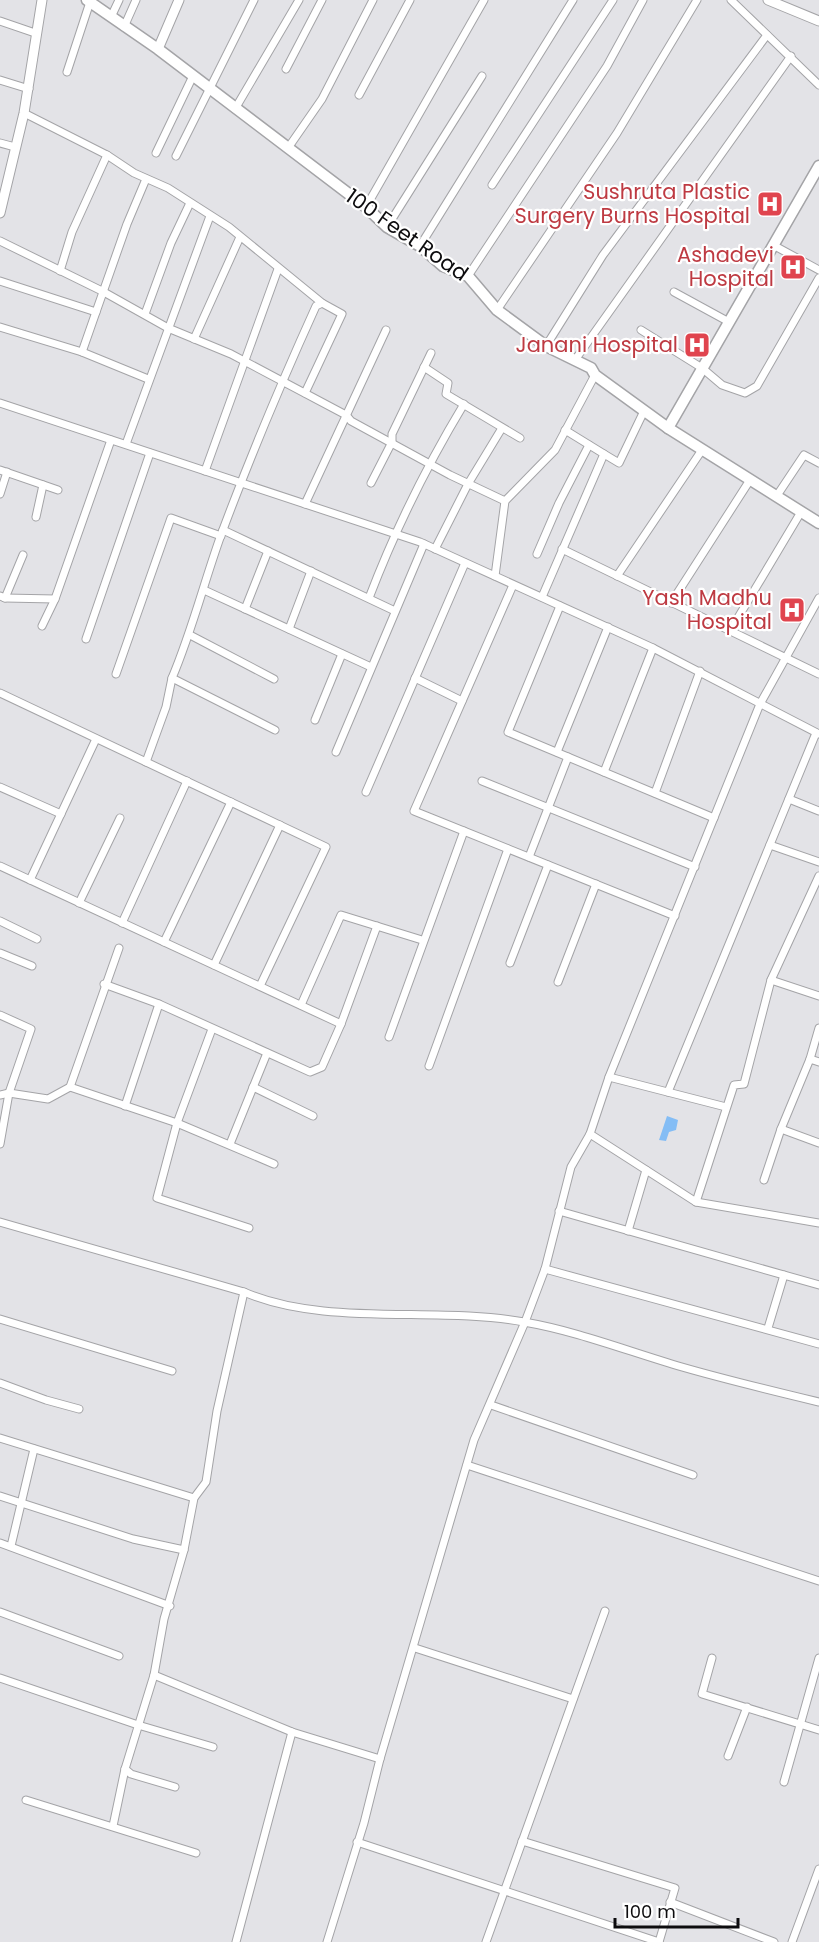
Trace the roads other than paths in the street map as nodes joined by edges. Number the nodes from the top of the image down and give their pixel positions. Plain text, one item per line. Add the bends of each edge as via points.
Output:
1 (42, 0) edge
2 (119, 0) edge
3 (136, 0) edge
4 (179, 0) edge
5 (254, 0) edge
6 (298, 0) edge
7 (322, 0) edge
8 (373, 0) edge
9 (410, 0) edge
10 (484, 0) edge
11 (573, 0) edge
12 (613, 0) edge
13 (643, 0) edge
14 (697, 0) edge
15 (731, 0) edge
16 (768, 0) edge
17 (88, 1) edge
18 (111, 18) junction
19 (0, 21) edge
20 (819, 21) edge
21 (124, 27) junction
22 (35, 33) junction
23 (767, 35) junction
24 (158, 49) junction
25 (791, 56) junction
26 (286, 69) dead end
27 (67, 72) dead end
28 (482, 76) dead end
29 (192, 78) junction
30 (0, 80) edge
31 (819, 85) edge
32 (29, 89) junction
33 (209, 90) junction
34 (359, 95) dead end
35 (235, 109) junction
36 (24, 113) junction
37 (0, 143) edge
38 (15, 147) junction
39 (288, 148) junction
40 (156, 153) dead end
41 (107, 155) junction
42 (176, 156) dead end
43 (819, 166) edge
44 (146, 178) junction
45 (492, 185) dead end
46 (3, 193) edge
47 (190, 203) junction
48 (366, 207) junction
49 (0, 213) edge
50 (210, 216) junction
51 (387, 226) junction
52 (240, 237) junction
53 (0, 242) edge
54 (773, 245) junction
55 (420, 246) junction
56 (278, 269) junction
57 (819, 270) edge
58 (60, 271) junction
59 (468, 276) junction
60 (819, 278) edge
61 (0, 280) edge
62 (102, 291) junction
63 (674, 292) dead end
64 (322, 303) junction
65 (497, 310) junction
66 (96, 312) junction
67 (145, 315) junction
68 (729, 322) junction
69 (0, 327) edge
70 (168, 328) junction
71 (386, 330) dead end
72 (641, 330) dead end
73 (194, 339) junction
74 (546, 346) junction
75 (82, 352) junction
76 (430, 353) dead end
77 (575, 360) junction
78 (244, 361) junction
79 (424, 367) junction
80 (702, 368) junction
81 (595, 375) junction
82 (148, 379) junction
83 (282, 381) junction
84 (305, 393) junction
85 (0, 402) edge
86 (464, 404) junction
87 (644, 411) junction
88 (346, 415) junction
89 (502, 428) junction
90 (668, 428) junction
91 (566, 430) junction
92 (520, 438) dead end
93 (111, 440) junction
94 (392, 442) junction
95 (126, 444) junction
96 (589, 445) junction
97 (702, 450) junction
98 (150, 453) junction
99 (604, 454) junction
100 (428, 463) junction
101 (819, 463) edge
102 (3, 471) edge
103 (205, 471) junction
104 (750, 480) junction
105 (242, 483) junction
106 (371, 483) dead end
107 (468, 483) junction
108 (43, 484) junction
109 (58, 490) dead end
110 (0, 494) edge
111 (776, 497) junction
112 (505, 501) junction
113 (305, 504) junction
114 (801, 512) junction
115 (36, 517) dead end
116 (819, 524) edge
117 (222, 533) junction
118 (394, 534) junction
119 (424, 544) junction
120 (435, 549) junction
121 (562, 549) junction
122 (268, 551) junction
123 (537, 554) dead end
124 (23, 555) dead end
125 (465, 562) junction
126 (311, 571) junction
127 (495, 576) junction
128 (616, 576) junction
129 (513, 585) junction
130 (204, 590) junction
131 (3, 597) edge
132 (542, 597) junction
133 (369, 598) junction
134 (819, 598) edge
135 (55, 599) junction
136 (671, 603) junction
137 (560, 606) junction
138 (245, 609) junction
139 (395, 611) junction
140 (42, 626) dead end
141 (608, 627) junction
142 (289, 629) junction
143 (730, 631) junction
144 (190, 635) junction
145 (86, 639) dead end
146 (653, 648) junction
147 (342, 654) junction
148 (785, 657) junction
149 (371, 667) junction
150 (700, 671) junction
151 (116, 674) dead end
152 (819, 674) edge
153 (172, 678) junction
154 (416, 678) junction
155 (274, 679) dead end
156 (0, 693) edge
157 (462, 701) junction
158 (760, 704) junction
159 (315, 720) dead end
160 (275, 730) dead end
161 (818, 733) edge
162 (96, 739) junction
163 (336, 752) dead end
164 (557, 752) junction
165 (568, 757) junction
166 (146, 762) junction
167 (604, 772) junction
168 (482, 781) dead end
169 (187, 782) junction
170 (0, 787) edge
171 (366, 792) dead end
172 (655, 793) junction
173 (789, 799) junction
174 (231, 802) junction
175 (548, 808) junction
176 (819, 811) edge
177 (61, 814) junction
178 (120, 818) dead end
179 (714, 818) junction
180 (280, 825) junction
181 (464, 831) junction
182 (770, 845) junction
183 (508, 849) junction
184 (529, 857) junction
185 (819, 862) edge
186 (548, 865) junction
187 (0, 866) edge
188 (695, 867) junction
189 (819, 876) edge
190 (30, 880) junction
191 (596, 884) junction
192 (79, 903) junction
193 (675, 916) junction
194 (0, 921) edge
195 (122, 923) junction
196 (377, 926) junction
197 (37, 939) dead end
198 (422, 940) junction
199 (164, 942) junction
200 (119, 948) dead end
201 (0, 953) edge
202 (510, 963) dead end
203 (214, 965) junction
204 (32, 966) dead end
205 (771, 980) junction
206 (558, 982) dead end
207 (104, 984) junction
208 (260, 986) junction
209 (819, 996) edge
210 (159, 1004) junction
211 (301, 1005) junction
212 (0, 1015) edge
213 (341, 1023) junction
214 (819, 1028) edge
215 (212, 1029) junction
216 (389, 1037) dead end
217 (267, 1053) junction
218 (810, 1059) junction
219 (819, 1062) edge
220 (429, 1066) dead end
221 (609, 1077) junction
222 (70, 1087) junction
223 (253, 1087) junction
224 (668, 1092) junction
225 (9, 1093) junction
226 (0, 1095) edge
227 (125, 1106) junction
228 (726, 1107) junction
229 (313, 1116) dead end
230 (177, 1124) junction
231 (781, 1129) junction
232 (590, 1134) junction
233 (819, 1143) edge
234 (0, 1144) edge
235 (230, 1144) junction
236 (274, 1164) dead end
237 (646, 1170) junction
238 (764, 1180) dead end
239 (696, 1202) junction
240 (559, 1211) junction
241 (0, 1222) edge
242 (819, 1223) edge
243 (249, 1228) dead end
244 (628, 1231) junction
245 (545, 1269) junction
246 (784, 1275) junction
247 (819, 1285) edge
248 (244, 1292) junction
249 (0, 1319) edge
250 (525, 1322) junction
251 (768, 1328) junction
252 (819, 1344) edge
253 (172, 1371) dead end
254 (0, 1383) edge
255 (819, 1402) edge
256 (490, 1406) junction
257 (80, 1408) dead end
258 (0, 1438) edge
259 (34, 1449) junction
260 (467, 1465) junction
261 (693, 1475) dead end
262 (0, 1496) edge
263 (194, 1498) junction
264 (21, 1502) junction
265 (0, 1543) edge
266 (10, 1546) junction
267 (184, 1550) junction
268 (819, 1581) edge
269 (170, 1606) junction
270 (605, 1611) dead end
271 (0, 1612) edge
272 (415, 1648) junction
273 (119, 1656) dead end
274 (712, 1658) dead end
275 (819, 1658) edge
276 (154, 1674) junction
277 (0, 1677) edge
278 (573, 1699) junction
279 (747, 1707) junction
280 (800, 1723) junction
281 (138, 1725) junction
282 (819, 1730) edge
283 (292, 1732) junction
284 (213, 1747) dead end
285 (728, 1756) dead end
286 (380, 1759) junction
287 (125, 1769) junction
288 (784, 1782) dead end
289 (175, 1787) dead end
290 (26, 1800) dead end
291 (113, 1826) junction
292 (522, 1841) junction
293 (357, 1842) junction
294 (196, 1853) dead end
295 (819, 1869) edge
296 (504, 1892) junction
297 (670, 1902) junction
298 (236, 1942) edge
299 (327, 1942) edge
300 (486, 1942) edge
301 (659, 1942) edge
302 (774, 1942) edge
303 (792, 1942) edge

1 - 22 street
2 - 18 street
3 - 21 street
4 - 24 street
5 - 33 street
6 - 35 street
7 - 26 street
8 - 39 street via 322,99
9 - 34 street
10 - 48 street
11 - 55 street
12 - 45 street
13 - 59 street via 607,66
14 - 65 street via 616,133
15 - 23 street
16 - 20 street
17 - 18 main road, 100 Feet Road
17 - 27 street
18 - 21 main road, 100 Feet Road
19 - 22 street
21 - 24 main road, 100 Feet Road
22 - 32 street
23 - 25 street
23 - 74 street via 603,255
24 - 29 main road, 100 Feet Road
25 - 31 street
25 - 77 street
28 - 51 street
29 - 33 main road, 100 Feet Road
29 - 40 street
30 - 32 street
32 - 36 street
33 - 35 main road, 100 Feet Road
33 - 42 street
35 - 39 main road, 100 Feet Road
36 - 38 street
36 - 41 street
37 - 38 street
38 - 46 street
39 - 48 main road, 100 Feet Road
41 - 44 street
41 - 58 street via 72,232
43 - 54 main road
44 - 47 street
44 - 62 street
46 - 49 street
47 - 50 street
47 - 67 street
48 - 51 main road, 100 Feet Road
50 - 52 street
50 - 70 street
51 - 55 main road, 100 Feet Road
52 - 56 street
52 - 73 street
53 - 58 street
54 - 57 street
54 - 68 main road
55 - 59 main road, 100 Feet Road via 443,266
56 - 64 street
56 - 78 street
58 - 62 street
59 - 65 main road, 100 Feet Road
60 - 80 street via 757,386 745,393 722,385
61 - 66 street
62 - 66 street
62 - 67 street
63 - 68 street
64 - 83 street via 316,306
64 - 84 street via 342,314
65 - 74 main road, 100 Feet Road
66 - 75 street
67 - 70 street
68 - 80 main road
69 - 75 street
70 - 73 street
70 - 82 street
71 - 88 street
72 - 80 street
73 - 78 street
74 - 77 main road, 100 Feet Road
75 - 82 street
76 - 79 street
77 - 81 main road, 100 Feet Road via 591,368
78 - 83 street
78 - 103 street
79 - 86 street via 448,383 446,394
79 - 94 street via 392,434
80 - 90 main road
81 - 87 main road, 100 Feet Road
81 - 91 street
82 - 95 street
83 - 84 street
83 - 105 street
84 - 88 street
85 - 93 street
86 - 89 street
86 - 100 street
87 - 90 main road, 100 Feet Road
87 - 99 street via 619,463
88 - 94 street
88 - 113 street
89 - 92 street
89 - 107 street
90 - 97 main road, 100 Feet Road
91 - 96 street
91 - 112 street via 555,450
93 - 95 street
93 - 135 street
94 - 100 street
94 - 106 street
95 - 98 street
96 - 99 street
96 - 123 street
97 - 104 main road, 100 Feet Road
97 - 128 street
98 - 103 street
98 - 145 street
99 - 121 street
100 - 107 street
100 - 118 street
101 - 111 street via 804,455
102 - 108 street
102 - 110 street
103 - 105 street
104 - 111 main road, 100 Feet Road
104 - 136 street
105 - 113 street
105 - 117 street
107 - 112 street
107 - 120 street
108 - 109 street
108 - 115 street
111 - 114 main road, 100 Feet Road
112 - 127 street
113 - 118 street
114 - 116 main road, 100 Feet Road
114 - 143 street
117 - 122 street
117 - 130 street
117 - 151 street via 171,518
118 - 119 street
118 - 133 street
119 - 120 street
119 - 139 street
120 - 125 street
121 - 128 street
121 - 132 street
122 - 126 street
122 - 138 street
124 - 131 street
125 - 127 street
125 - 154 street
126 - 133 street
126 - 142 street
127 - 129 street
128 - 136 street
129 - 132 street
129 - 157 street
130 - 138 street
130 - 144 street
131 - 135 street
132 - 137 street
133 - 139 street
134 - 148 street
135 - 140 street
136 - 143 street
137 - 141 street
137 - 164 street via 508,732
138 - 142 street
139 - 149 street
141 - 146 street
141 - 164 street
142 - 147 street
143 - 148 street
144 - 153 street
144 - 155 street
146 - 150 street
146 - 167 street
147 - 149 street
147 - 159 street
148 - 152 street
148 - 158 street
149 - 163 street
150 - 158 street
150 - 172 street
153 - 160 street
153 - 166 street
154 - 157 street
154 - 171 street
156 - 162 street
157 - 181 street via 414,810
158 - 161 street
158 - 179 street
161 - 173 street
162 - 166 street
162 - 177 street
164 - 165 street
165 - 167 street
165 - 175 street
166 - 169 street
167 - 172 street
168 - 175 street
169 - 174 street
169 - 195 street
170 - 177 street
172 - 179 street
173 - 176 street
173 - 182 street
174 - 180 street
174 - 199 street
175 - 184 street
175 - 188 street
177 - 190 street
178 - 192 street
179 - 188 street
180 - 203 street
180 - 208 street via 326,847
181 - 183 street
181 - 198 street
182 - 185 street
182 - 224 street
183 - 184 street
183 - 220 street
184 - 186 street
186 - 191 street
186 - 202 street
187 - 190 street
188 - 193 street
189 - 205 street
190 - 192 street
191 - 193 street
191 - 206 street
192 - 195 street
193 - 221 street
194 - 197 street
195 - 199 street
196 - 198 street
196 - 211 street via 341,915
196 - 213 street
198 - 216 street
199 - 203 street
200 - 207 street
201 - 204 street
203 - 208 street
205 - 209 street
205 - 228 street via 744,1084 734,1085
207 - 210 street
207 - 222 street
208 - 211 street
210 - 215 street
210 - 227 street
211 - 213 street
212 - 225 street via 31,1029
213 - 217 street via 322,1067 310,1072
214 - 218 street
215 - 217 street
215 - 230 street
217 - 223 street
218 - 219 street
218 - 231 street
221 - 224 street
221 - 232 street
222 - 225 street via 48,1099
222 - 227 street
223 - 229 street
223 - 235 street
224 - 228 street
225 - 226 street
225 - 234 street
227 - 230 street
228 - 239 street
230 - 235 street
230 - 243 street via 157,1198
231 - 233 street
231 - 238 street
232 - 237 street
232 - 240 street via 571,1167
235 - 236 street
237 - 239 street
237 - 244 street
239 - 242 street
240 - 244 street
240 - 245 street
241 - 248 street
244 - 246 street
245 - 250 street
245 - 251 street
246 - 247 street
246 - 251 street
248 - 250 street via 310,1310 468,1314
248 - 263 street via 217,1411 206,1482
249 - 253 street
250 - 255 street
250 - 256 street
251 - 252 street
254 - 257 street
256 - 260 street
256 - 261 street
258 - 259 street
259 - 263 street
259 - 264 street
260 - 268 street
260 - 272 street
262 - 264 street
263 - 267 street
264 - 266 street
264 - 267 street via 133,1539
265 - 266 street
266 - 269 street
267 - 269 street
269 - 276 street via 164,1618
270 - 278 street
271 - 273 street
272 - 278 street
272 - 286 street
274 - 279 street via 702,1694
275 - 280 street
276 - 281 street
276 - 283 street
277 - 281 street
278 - 292 street
279 - 280 street
279 - 285 street
280 - 282 street
280 - 288 street
281 - 284 street
281 - 287 street
283 - 286 street
283 - 298 street
286 - 293 street
287 - 289 street
287 - 291 street
290 - 291 street
291 - 294 street
292 - 296 street
292 - 297 street via 675,1888
293 - 296 street
293 - 299 street
295 - 303 street
296 - 300 street
296 - 301 street
297 - 301 street
297 - 302 street

